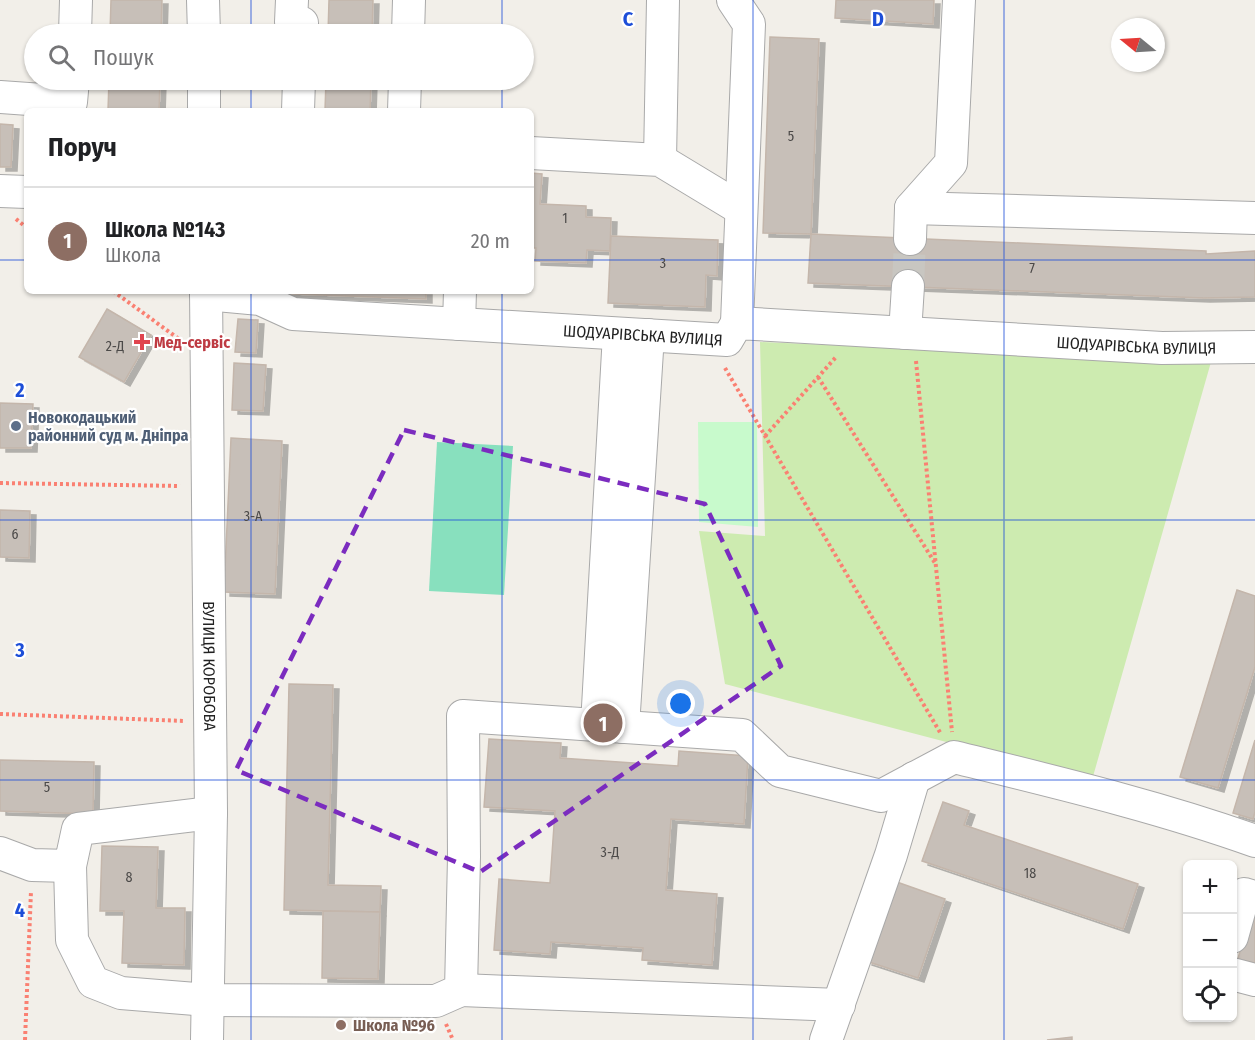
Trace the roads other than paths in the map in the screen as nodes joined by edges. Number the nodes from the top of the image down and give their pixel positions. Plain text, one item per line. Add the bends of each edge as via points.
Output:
1 (76, 0) edge
2 (203, 0) edge
3 (292, 0) edge
4 (409, 0) edge
5 (663, 0) edge
6 (733, 0) edge
7 (959, 0) edge
8 (75, 24) edge
9 (204, 24) edge
10 (302, 24) edge
11 (408, 24) edge
12 (72, 90) edge
13 (204, 90) edge
14 (299, 90) edge
15 (405, 90) edge
16 (0, 97) edge
17 (204, 108) edge
18 (298, 108) edge
19 (404, 108) edge
20 (534, 153) edge
21 (660, 160) junction
22 (0, 191) edge
23 (24, 192) edge
24 (741, 208) junction
25 (1255, 218) edge
26 (908, 286) tunnel mouth
27 (206, 294) edge
28 (217, 294) edge
29 (460, 294) edge
30 (737, 323) junction
31 (459, 324) junction
32 (909, 333) junction
33 (634, 334) junction
34 (1255, 347) edge
35 (610, 726) junction
36 (914, 778) junction
37 (211, 813) junction
38 (1255, 841) edge
39 (0, 853) edge
40 (70, 866) junction
41 (1255, 897) edge
42 (1237, 922) edge
43 (1237, 975) edge
44 (1255, 980) edge
45 (461, 990) junction
46 (208, 1000) junction
47 (839, 1005) junction
48 (207, 1040) edge
49 (826, 1040) edge

1 - 8 street
2 - 9 street
3 - 10 street via 291,22
4 - 11 street
5 - 21 street
6 - 24 street via 749,24
7 - 25 street via 951,163 910,224
12 - 16 street via 71,102
13 - 17 street
14 - 18 street
15 - 19 street
20 - 21 street
21 - 24 street
22 - 23 street
24 - 30 street
26 - 32 street
27 - 37 street, ВУЛИЦЯ КОРОБОВА
28 - 31 street, ШОДУАРІВСЬКА ВУЛИЦЯ via 260,298 293,314
29 - 31 street
30 - 32 street, ШОДУАРІВСЬКА ВУЛИЦЯ
30 - 33 street, ШОДУАРІВСЬКА ВУЛИЦЯ via 728,340
31 - 33 street, ШОДУАРІВСЬКА ВУЛИЦЯ
32 - 34 street, ШОДУАРІВСЬКА ВУЛИЦЯ via 1162,348
33 - 35 street
35 - 36 street via 742,735 780,771 881,796
35 - 45 street via 463,716
36 - 38 street via 954,757 1061,783
36 - 47 street
37 - 40 street via 78,829
37 - 46 street, ВУЛИЦЯ КОРОБОВА
39 - 40 street via 32,865
40 - 46 street via 72,940 93,982 121,993
41 - 42 street via 1244,894
43 - 44 street
45 - 46 street via 436,1001
45 - 47 street
46 - 48 street, ВУЛИЦЯ КОРОБОВА
47 - 49 street

